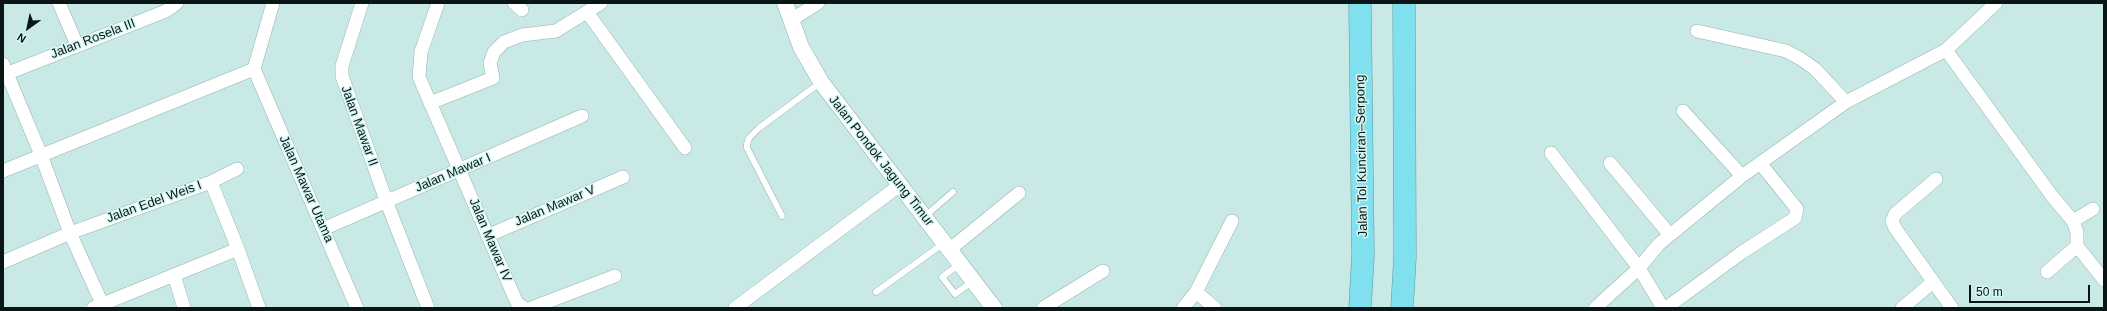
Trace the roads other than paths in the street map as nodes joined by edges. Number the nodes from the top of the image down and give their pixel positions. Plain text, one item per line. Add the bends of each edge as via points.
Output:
1 (59, 3) edge
2 (177, 3) edge
3 (273, 3) edge
4 (362, 3) edge
5 (438, 3) edge
6 (601, 3) edge
7 (785, 3) edge
8 (818, 3) edge
9 (1360, 3) edge
10 (1404, 3) edge
11 (1996, 3) edge
12 (587, 12) junction
13 (791, 20) junction
14 (1697, 31) dead end
15 (77, 45) junction
16 (1946, 50) junction
17 (254, 69) junction
18 (4, 71) edge
19 (821, 82) junction
20 (430, 102) junction
21 (1846, 102) junction
22 (1683, 111) dead end
23 (582, 116) dead end
24 (685, 148) dead end
25 (1551, 153) dead end
26 (41, 155) junction
27 (1610, 163) dead end
28 (1760, 163) junction
29 (460, 168) junction
30 (238, 169) dead end
31 (3, 171) edge
32 (1742, 176) junction
33 (623, 177) dead end
34 (1936, 179) dead end
35 (211, 182) junction
36 (900, 185) junction
37 (953, 192) dead end
38 (1019, 193) dead end
39 (386, 203) junction
40 (2093, 209) dead end
41 (782, 216) dead end
42 (924, 217) junction
43 (1232, 221) dead end
44 (2073, 221) junction
45 (323, 229) junction
46 (70, 233) junction
47 (1670, 235) junction
48 (487, 236) junction
49 (946, 246) junction
50 (2077, 246) junction
51 (238, 249) junction
52 (3, 262) edge
53 (960, 264) junction
54 (1639, 268) junction
55 (1103, 271) dead end
56 (2047, 272) dead end
57 (174, 275) junction
58 (615, 276) dead end
59 (2104, 280) edge
60 (973, 281) junction
61 (1933, 282) junction
62 (876, 292) dead end
63 (1196, 292) junction
64 (100, 307) edge
65 (1598, 307) edge
66 (184, 308) edge
67 (259, 308) edge
68 (357, 308) edge
69 (428, 308) edge
70 (524, 308) edge
71 (531, 308) edge
72 (735, 308) edge
73 (994, 308) edge
74 (1042, 308) edge
75 (1183, 308) edge
76 (1215, 308) edge
77 (1360, 308) edge
78 (1402, 308) edge
79 (1662, 308) edge
80 (1666, 308) edge
81 (1902, 308) edge
82 (1952, 308) edge

1 - 15 street
2 - 15 street, Jalan Rosela III via 166,11
3 - 17 street
4 - 39 street, Jalan Mawar II via 342,66 342,76
5 - 20 street, Jalan Mawar IV via 421,52 419,77
6 - 12 street
7 - 13 street, Jalan Pondok Jagung Timur
8 - 13 street
9 - 77 highway, Jalan Tol Kunciran–Serpong via 1363,255
10 - 78 highway via 1405,257
11 - 16 street
12 - 20 street via 556,31 522,35 504,42 494,52 490,63 493,78
12 - 24 street
13 - 19 street, Jalan Pondok Jagung Timur via 801,46
14 - 21 street via 1786,52 1801,59 1815,69
15 - 18 street, Jalan Rosela III
16 - 21 street
16 - 44 street
17 - 26 street
17 - 45 street, Jalan Mawar Utama
18 - 26 street
19 - 36 street, Jalan Pondok Jagung Timur
19 - 41 lane via 759,128 747,144
20 - 29 street, Jalan Mawar IV
21 - 28 street
22 - 32 street
23 - 29 street, Jalan Mawar I
25 - 54 street
26 - 31 street
26 - 46 street
27 - 47 street
28 - 32 street
28 - 80 street via 1797,209 1795,218 1742,252
29 - 39 street, Jalan Mawar I
29 - 48 street, Jalan Mawar IV
30 - 35 street, Jalan Edel Weis I
32 - 47 street
33 - 48 street, Jalan Mawar V
34 - 61 street via 1895,214 1892,221
35 - 46 street, Jalan Edel Weis I
35 - 51 street
36 - 42 street, Jalan Pondok Jagung Timur
36 - 72 street
37 - 42 lane
38 - 49 street
39 - 45 street, Jalan Mawar I
39 - 69 street, Jalan Mawar II
40 - 44 street
42 - 49 street, Jalan Pondok Jagung Timur
43 - 63 street
44 - 50 street via 2077,232
45 - 68 street, Jalan Mawar Utama
46 - 52 street, Jalan Edel Weis I
46 - 64 street
47 - 54 street
48 - 70 street, Jalan Mawar IV via 517,303
49 - 53 street, Jalan Pondok Jagung Timur
49 - 62 lane
50 - 56 street
50 - 59 street
51 - 57 street
51 - 67 street
53 - 60 street, Jalan Pondok Jagung Timur
53 - 60 lane via 942,277 955,294
54 - 65 street
54 - 79 street
55 - 74 street
57 - 64 street
57 - 66 street
58 - 71 street
60 - 73 street, Jalan Pondok Jagung Timur
61 - 81 street
61 - 82 street
63 - 75 street
63 - 76 street

